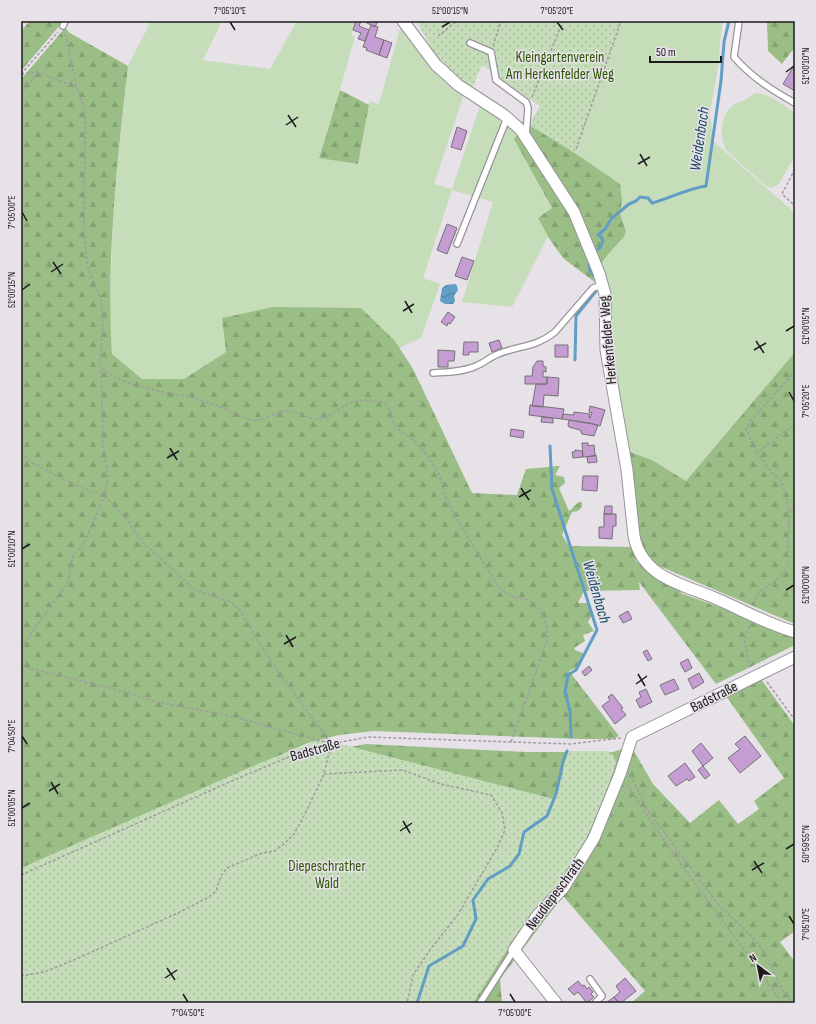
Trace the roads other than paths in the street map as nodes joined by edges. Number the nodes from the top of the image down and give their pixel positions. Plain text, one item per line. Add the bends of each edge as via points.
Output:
1 (403, 21) edge
2 (739, 21) edge
3 (470, 43) dead end
4 (795, 103) edge
5 (507, 118) junction
6 (526, 137) junction
7 (457, 244) dead end
8 (603, 285) junction
9 (433, 373) dead end
10 (795, 632) edge
11 (795, 656) edge
12 (620, 774) joint
13 (514, 950) junction
14 (590, 979) dead end
15 (480, 1003) edge
16 (556, 1003) edge
17 (594, 1003) edge

1 - 5 street, Herkenfelder Weg via 436,65 458,85
2 - 4 lane via 734,57 763,84
3 - 6 lane via 491,52 496,80 526,102
5 - 6 street, Herkenfelder Weg
5 - 7 lane
6 - 8 street, Herkenfelder Weg via 574,212
8 - 9 lane via 593,288 556,332 536,344 498,354 466,370
8 - 10 street, Herkenfelder Weg via 606,301 606,350 627,470 636,546 645,562 667,579
11 - 12 street, Badstraße via 632,737
12 - 13 street, Neudiepeschrath via 594,838 564,886 537,916
13 - 15 lane
13 - 16 street
14 - 17 lane via 602,996

